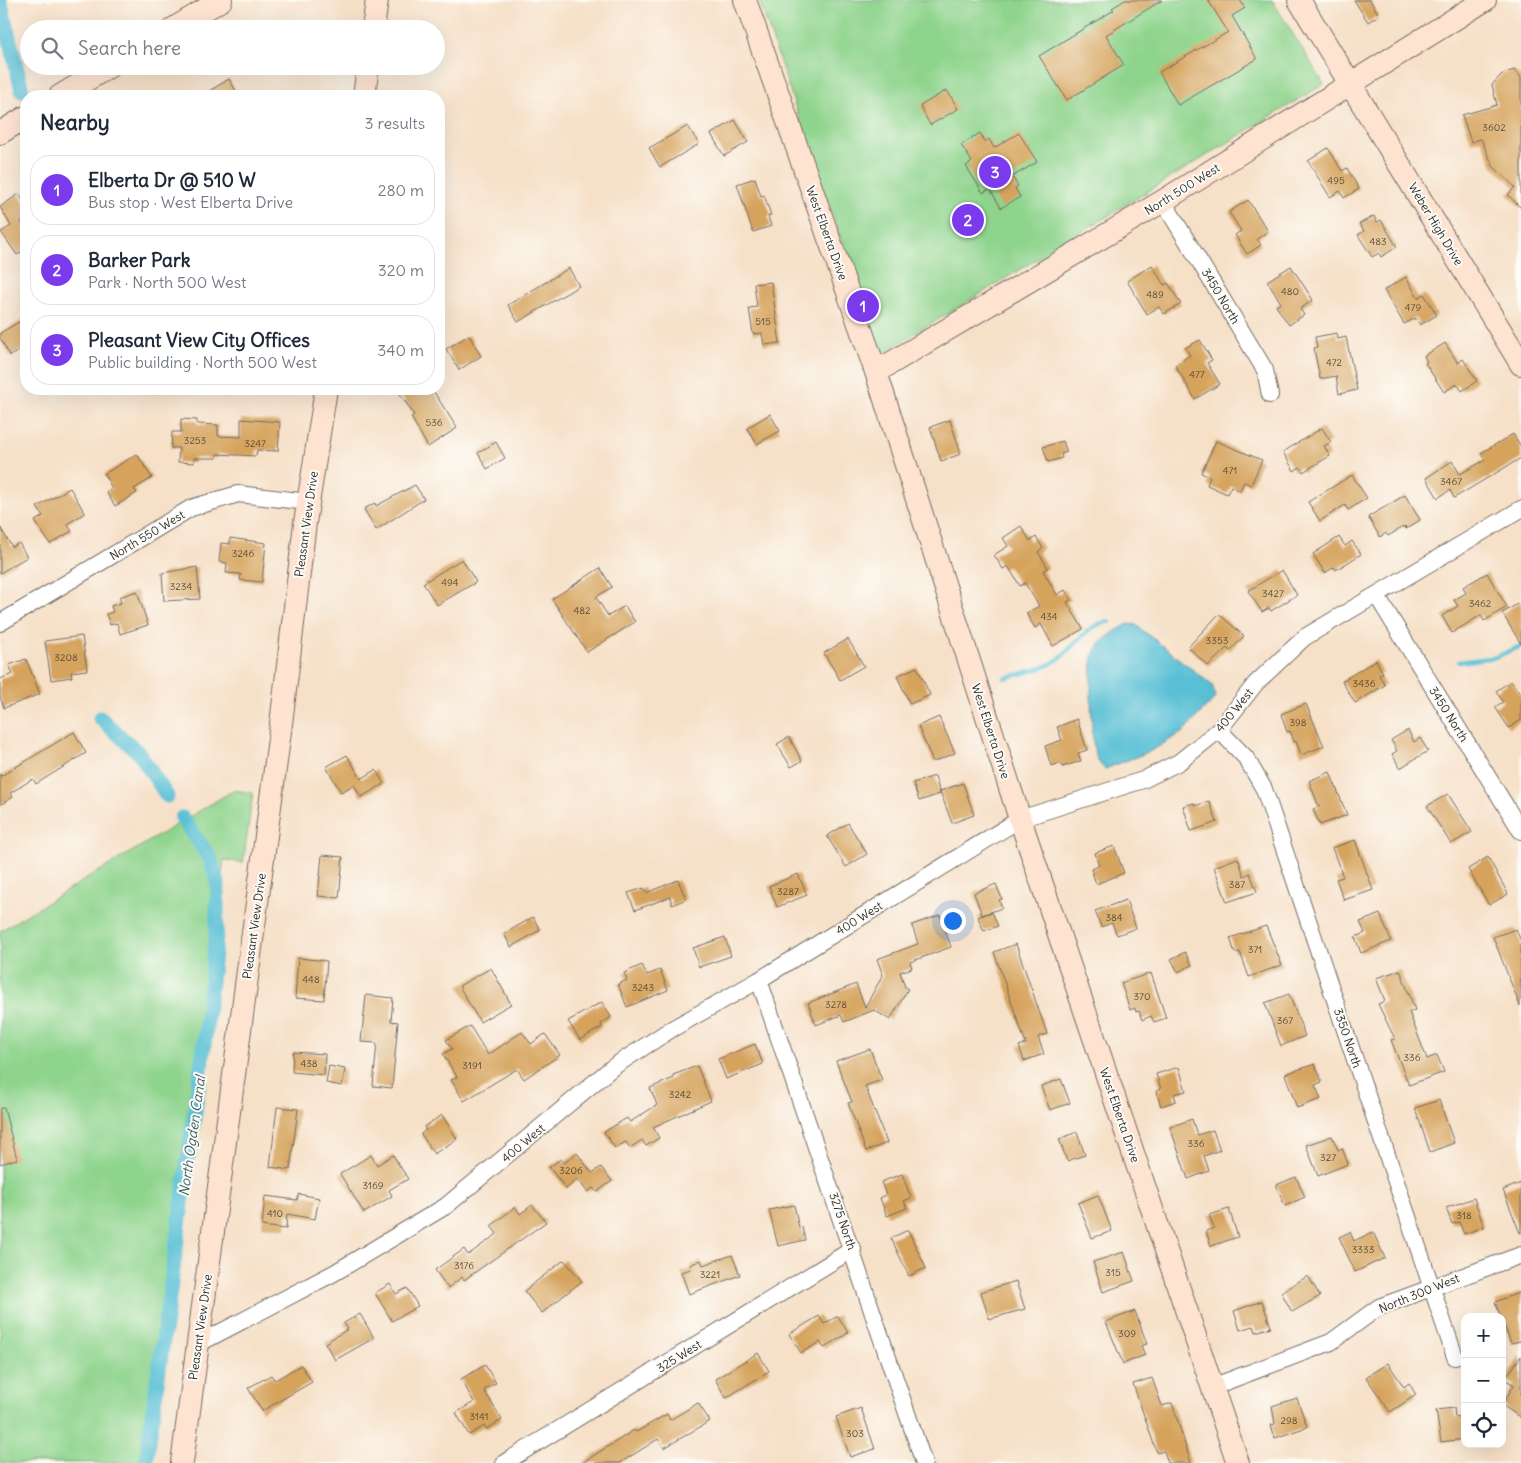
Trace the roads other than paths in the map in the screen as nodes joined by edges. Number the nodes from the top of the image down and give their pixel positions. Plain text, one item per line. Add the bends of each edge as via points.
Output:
1 (221, 0) edge
2 (377, 0) edge
3 (745, 0) edge
4 (1299, 0) edge
5 (1485, 0) edge
6 (188, 20) edge
7 (374, 20) edge
8 (95, 75) edge
9 (367, 75) edge
10 (1352, 83) junction
11 (70, 90) edge
12 (365, 90) edge
13 (20, 120) edge
14 (0, 132) edge
15 (1163, 201) junction
16 (1521, 364) edge
17 (876, 372) junction
18 (325, 395) edge
19 (1270, 395) dead end
20 (308, 502) junction
21 (1521, 509) edge
22 (1377, 596) junction
23 (0, 623) edge
24 (1219, 730) junction
25 (1020, 819) junction
26 (1521, 831) edge
27 (759, 980) junction
28 (853, 1250) junction
29 (1521, 1255) edge
30 (1431, 1286) junction
31 (198, 1344) junction
32 (1455, 1357) dead end
33 (1212, 1387) junction
34 (182, 1463) edge
35 (504, 1463) edge
36 (924, 1463) edge
37 (1238, 1463) edge

1 - 6 street
2 - 7 street
3 - 17 street, West Elberta Drive
4 - 10 street, Weber High Drive
5 - 10 street, North 500 West
8 - 11 street
9 - 12 street
10 - 15 street, North 500 West
10 - 16 street, Weber High Drive
13 - 14 street
15 - 17 street, North 500 West
15 - 19 street, 3450 North via 1265,370
17 - 25 street, West Elberta Drive
18 - 20 street, Pleasant View Drive
20 - 23 street, North 550 West via 238,494 191,508
20 - 31 street, Pleasant View Drive
21 - 22 street, 400 West
22 - 24 street, 400 West via 1305,637 1256,683
22 - 26 street, 3450 North
24 - 25 street, 400 West via 1179,762 1143,780
24 - 30 street, 3350 North via 1246,758 1264,789
25 - 27 street, 400 West
25 - 33 street, West Elberta Drive
27 - 28 street, 3275 North
27 - 31 street, 400 West via 670,1030 613,1067 446,1206 334,1273
28 - 35 street, 325 West
28 - 36 street, 3275 North
29 - 30 street, North 300 West
30 - 32 street, 3350 North
30 - 33 street, North 300 West via 1379,1307 1331,1342
31 - 34 street, Pleasant View Drive
33 - 37 street, West Elberta Drive

